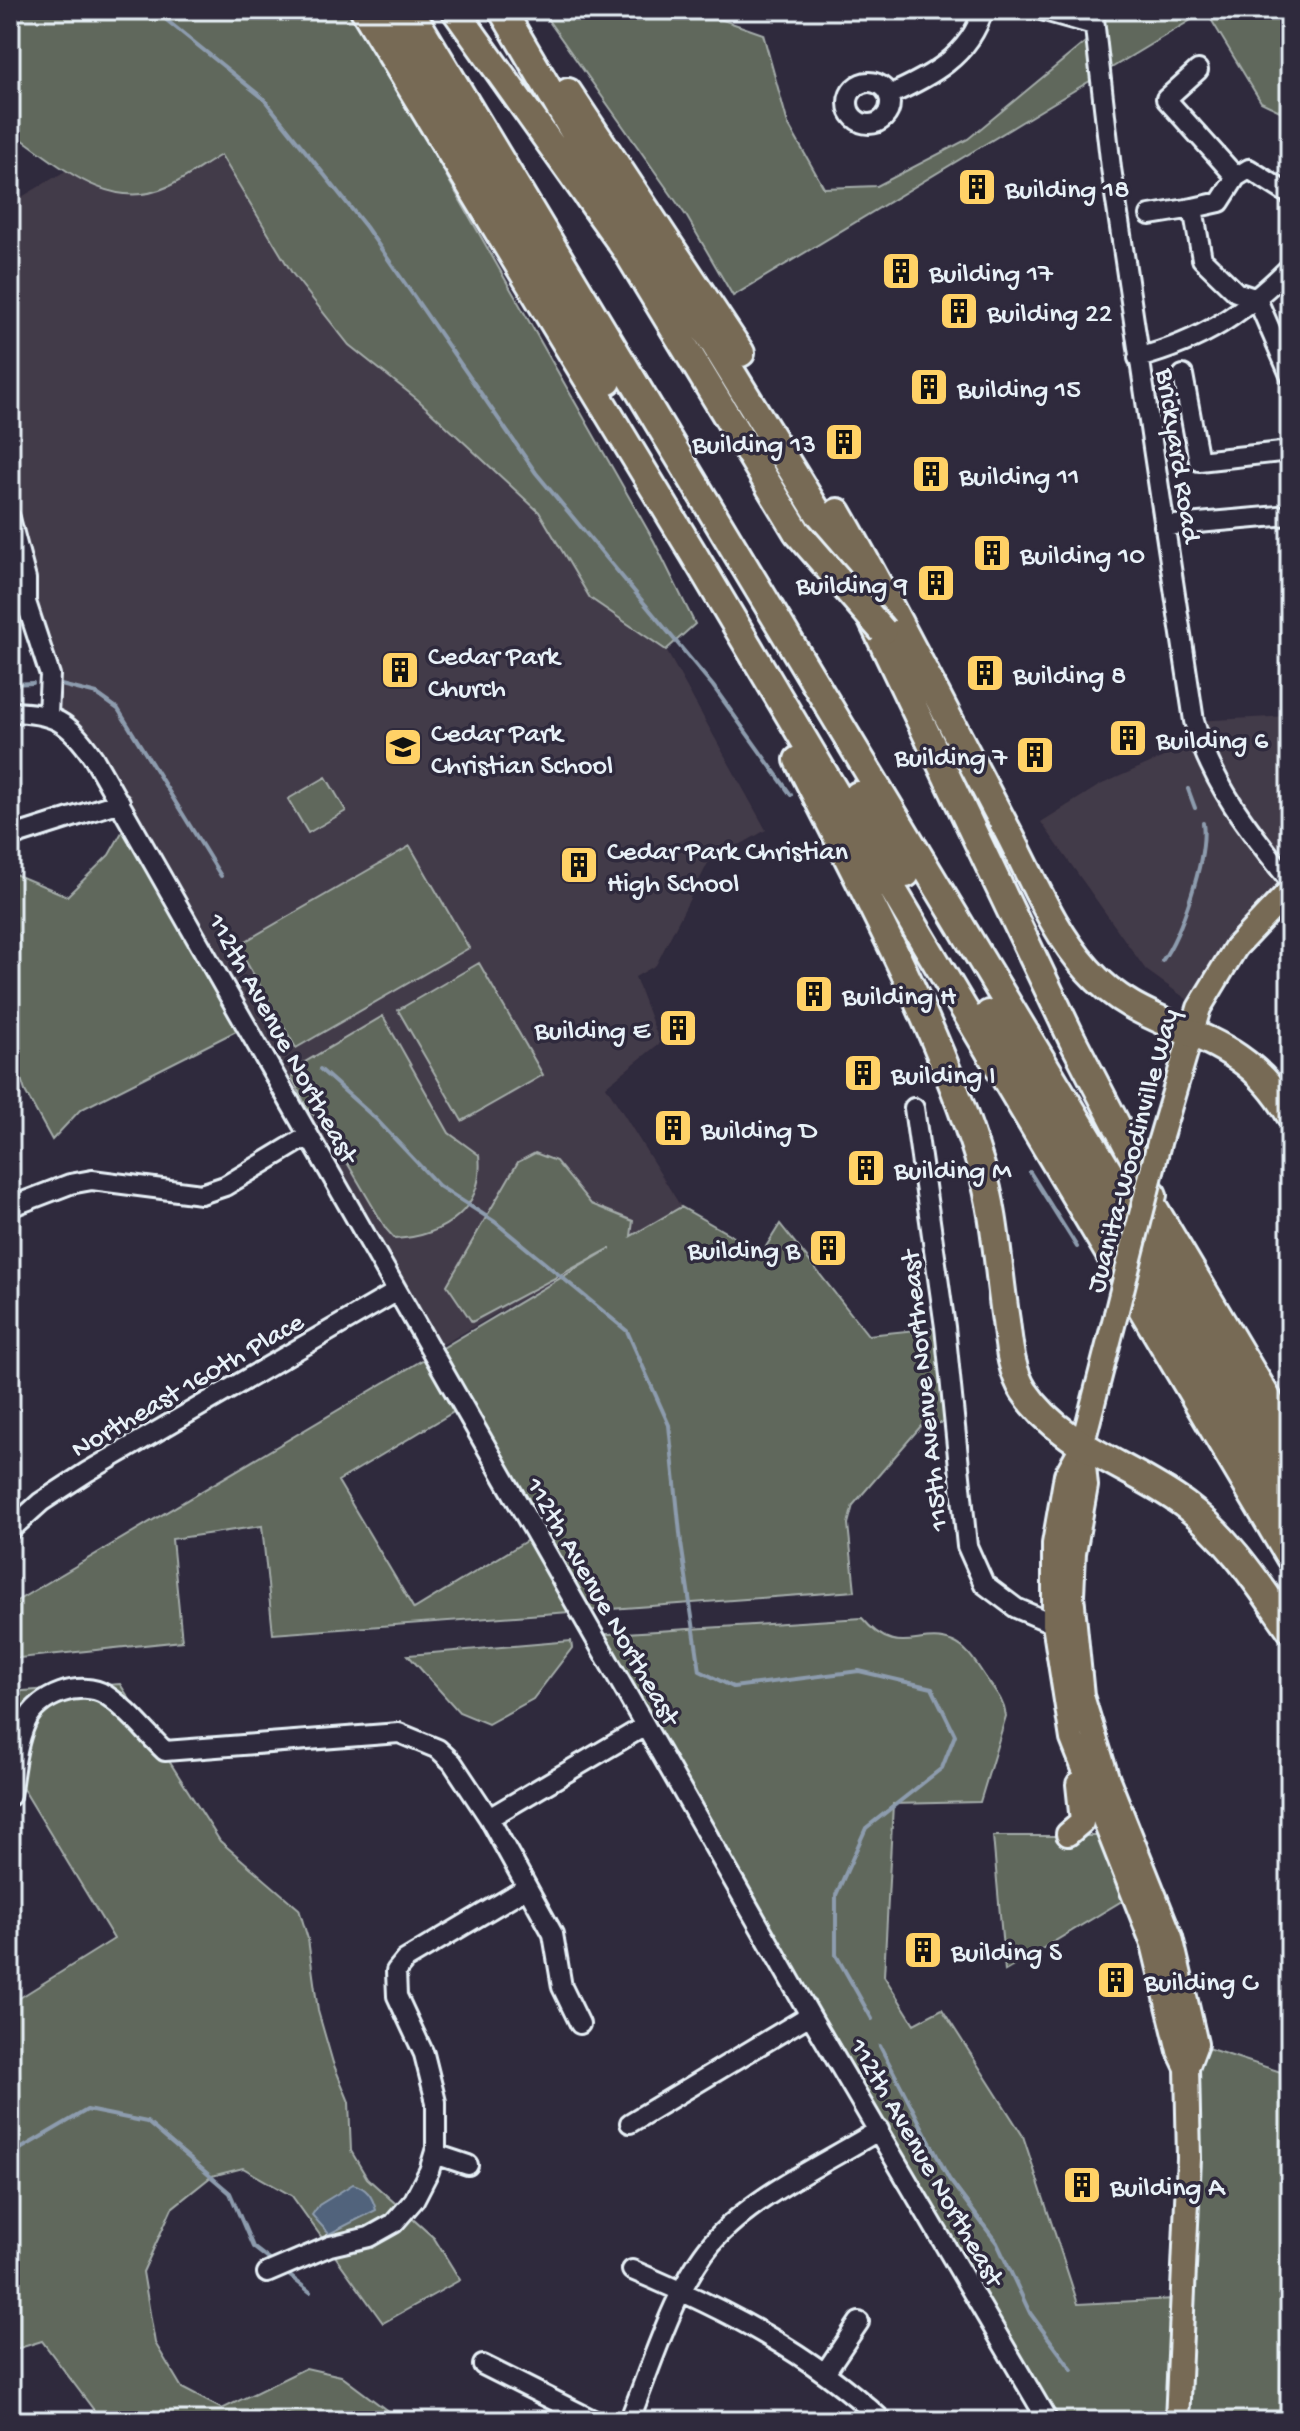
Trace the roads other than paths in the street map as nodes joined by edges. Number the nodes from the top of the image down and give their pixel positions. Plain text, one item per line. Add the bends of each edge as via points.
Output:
1 (364, 10) edge
2 (386, 10) edge
3 (410, 10) edge
4 (426, 10) edge
5 (455, 10) edge
6 (502, 10) edge
7 (511, 10) edge
8 (983, 10) edge
9 (1041, 10) edge
10 (1094, 18) edge
11 (1198, 70) dead end
12 (889, 95) dead end
13 (1236, 177) junction
14 (1290, 195) edge
15 (1193, 208) junction
16 (1150, 215) dead end
17 (1290, 267) edge
18 (1257, 299) junction
19 (1138, 358) junction
20 (1183, 375) dead end
21 (1290, 375) edge
22 (1290, 451) edge
23 (1290, 515) edge
24 (10, 518) edge
25 (1164, 526) junction
26 (693, 553) junction
27 (10, 712) edge
28 (48, 714) junction
29 (950, 723) junction
30 (120, 802) junction
31 (10, 837) edge
32 (1290, 881) edge
33 (1290, 890) edge
34 (1190, 1031) junction
35 (914, 1108) dead end
36 (1290, 1115) edge
37 (308, 1136) junction
38 (10, 1207) edge
39 (1195, 1276) junction
40 (396, 1292) junction
41 (1290, 1436) edge
42 (1082, 1446) junction
43 (1290, 1473) edge
44 (1290, 1516) edge
45 (10, 1530) edge
46 (1290, 1558) edge
47 (1054, 1624) junction
48 (1290, 1629) edge
49 (645, 1726) junction
50 (1072, 1739) junction
51 (10, 1796) edge
52 (489, 1818) junction
53 (1068, 1834) dead end
54 (1134, 1849) junction
55 (526, 1888) junction
56 (1147, 1926) junction
57 (810, 2015) junction
58 (580, 2024) dead end
59 (1187, 2068) junction
60 (630, 2123) dead end
61 (879, 2130) junction
62 (435, 2154) junction
63 (468, 2165) dead end
64 (632, 2270) dead end
65 (267, 2273) dead end
66 (683, 2291) junction
67 (859, 2322) dead end
68 (483, 2365) dead end
69 (826, 2371) junction
70 (595, 2421) edge
71 (629, 2421) edge
72 (883, 2421) edge
73 (1048, 2421) edge
74 (1177, 2421) edge

1 - 26 highway
2 - 44 highway
3 - 43 highway
4 - 39 highway
5 - 29 highway, bridge via 626,250 797,532 900,651
6 - 39 highway via 589,158 713,342 830,532 1072,1039
7 - 29 highway via 716,312 872,570
8 - 12 street via 977,31 962,50 939,70
9 - 10 street
10 - 19 street, Brickyard Road
11 - 13 street via 1166,99
13 - 14 street via 1249,169
13 - 15 street via 1220,202
15 - 16 street
15 - 18 street via 1202,259 1236,292
17 - 18 street
18 - 19 street via 1206,335
18 - 21 street
19 - 25 street, Brickyard Road
20 - 22 street via 1199,461
23 - 25 street
24 - 28 street via 26,579 26,602 50,675
25 - 32 street, Brickyard Road via 1201,745 1246,828
26 - 42 highway via 940,1047 982,1170 1016,1374 1043,1414
26 - 46 highway
27 - 28 street
28 - 30 street, 112th Avenue Northeast via 79,736
29 - 34 highway via 1086,969 1125,1003
30 - 31 street
30 - 37 street, 112th Avenue Northeast
33 - 34 main road, Juanita-Woodinville Way via 1236,947
34 - 36 highway via 1223,1045 1257,1069
34 - 42 main road, Juanita-Woodinville Way, bridge
35 - 47 street, 115th Avenue Northeast via 945,1327 967,1546 984,1584 1016,1608
37 - 38 street via 225,1186 201,1194 92,1180
37 - 40 street, 112th Avenue Northeast
39 - 41 highway
40 - 45 street, Northeast 160th Place via 87,1472
40 - 49 street, 112th Avenue Northeast
42 - 47 main road via 1066,1475 1054,1544
42 - 48 highway via 1185,1504 1216,1531
42 - 54 main road via 1086,1486 1074,1553 1073,1625 1082,1696
47 - 50 main road
49 - 52 street
49 - 57 street, 112th Avenue Northeast
50 - 53 main road via 1082,1822
50 - 54 main road via 1093,1769 1120,1837
50 - 56 main road
51 - 52 street via 27,1718 66,1690 86,1688 104,1693 165,1751 305,1738 409,1736 452,1762
52 - 55 street
54 - 56 main road via 1131,1865
54 - 59 main road via 1182,1977 1196,2044
55 - 58 street via 553,1934 562,1987
55 - 62 street via 405,1960 396,1971 397,1996 424,2054 436,2102
56 - 59 main road
57 - 60 street
57 - 61 street, 112th Avenue Northeast
59 - 74 main road via 1189,2158
61 - 66 street via 732,2222 709,2246
61 - 73 street, 112th Avenue Northeast
62 - 63 street
62 - 65 street via 414,2200 394,2223
64 - 66 street
66 - 69 street
66 - 71 street
67 - 69 street
68 - 70 street
69 - 72 street

